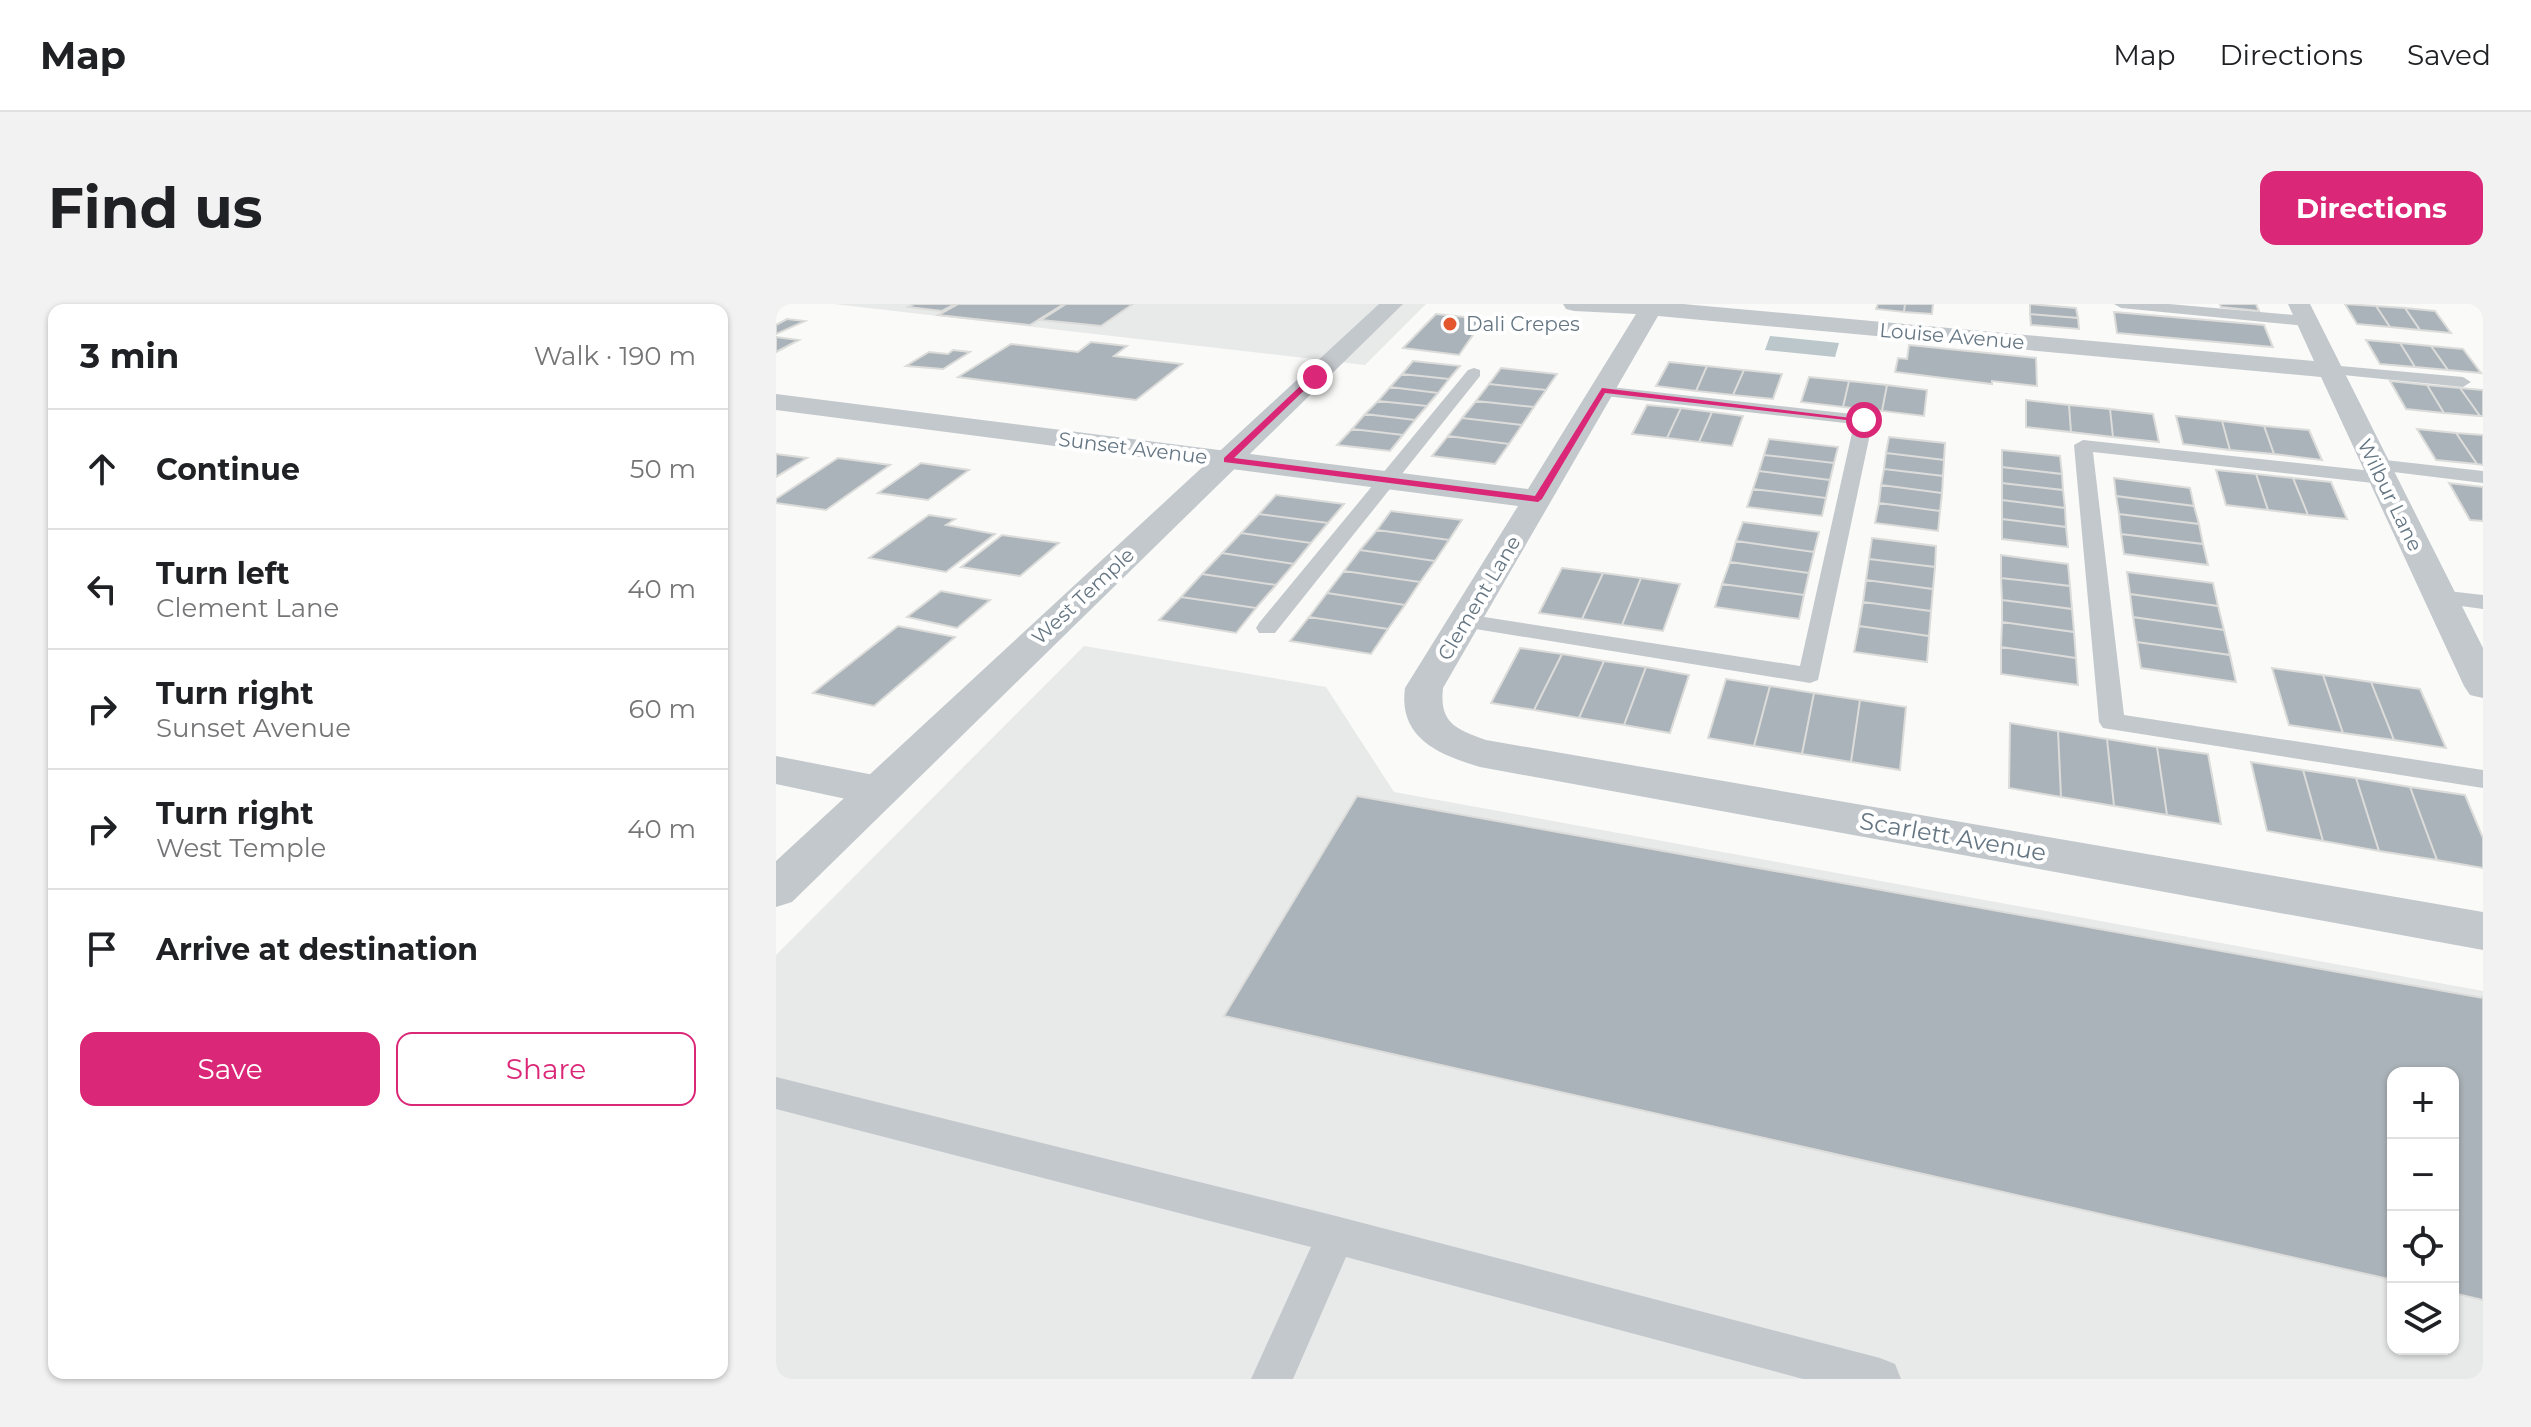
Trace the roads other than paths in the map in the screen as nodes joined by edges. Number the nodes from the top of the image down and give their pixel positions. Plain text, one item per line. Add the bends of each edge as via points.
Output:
1 (1392, 304) edge
2 (1574, 304) edge
3 (2121, 304) edge
4 (1651, 308) junction
5 (2302, 312) edge
6 (2329, 370) junction
7 (1474, 373) dead end
8 (2463, 382) dead end
9 (1602, 391) junction
10 (776, 402) edge
11 (1227, 460) junction
12 (2379, 472) junction
13 (2483, 477) edge
14 (1387, 480) junction
15 (1538, 499) junction
16 (2439, 597) junction
17 (2483, 602) edge
18 (1465, 621) junction
19 (1267, 628) dead end
20 (2483, 686) edge
21 (1432, 725) joint
22 (776, 770) edge
23 (2483, 779) edge
24 (879, 791) junction
25 (776, 889) edge
26 (2483, 931) edge
27 (776, 1093) edge
28 (1336, 1235) junction
29 (1272, 1379) edge
30 (1880, 1379) edge

1 - 11 street, West Temple
2 - 4 street, Louise Avenue
3 - 5 lane
4 - 6 street, Louise Avenue via 1977,326
4 - 9 street, Clement Lane
5 - 6 street, Wilbur Lane
6 - 8 lane
6 - 12 street, Wilbur Lane
7 - 14 lane
9 - 15 street, Clement Lane
9 - 18 lane via 1864,420 1810,675
10 - 11 street, Sunset Avenue
11 - 14 street, Sunset Avenue
11 - 24 street, West Temple
12 - 13 lane
12 - 16 street, Wilbur Lane
12 - 23 lane via 2083,445 2112,722
14 - 15 street, Sunset Avenue
14 - 19 lane
15 - 18 street, Clement Lane
16 - 17 lane
16 - 20 street, Wilbur Lane
18 - 21 street, Clement Lane via 1424,688 1422,708
21 - 26 street, Scarlett Avenue via 1449,741 1480,753
22 - 24 street
24 - 25 street, West Temple
27 - 28 lane
28 - 29 lane
28 - 30 lane

